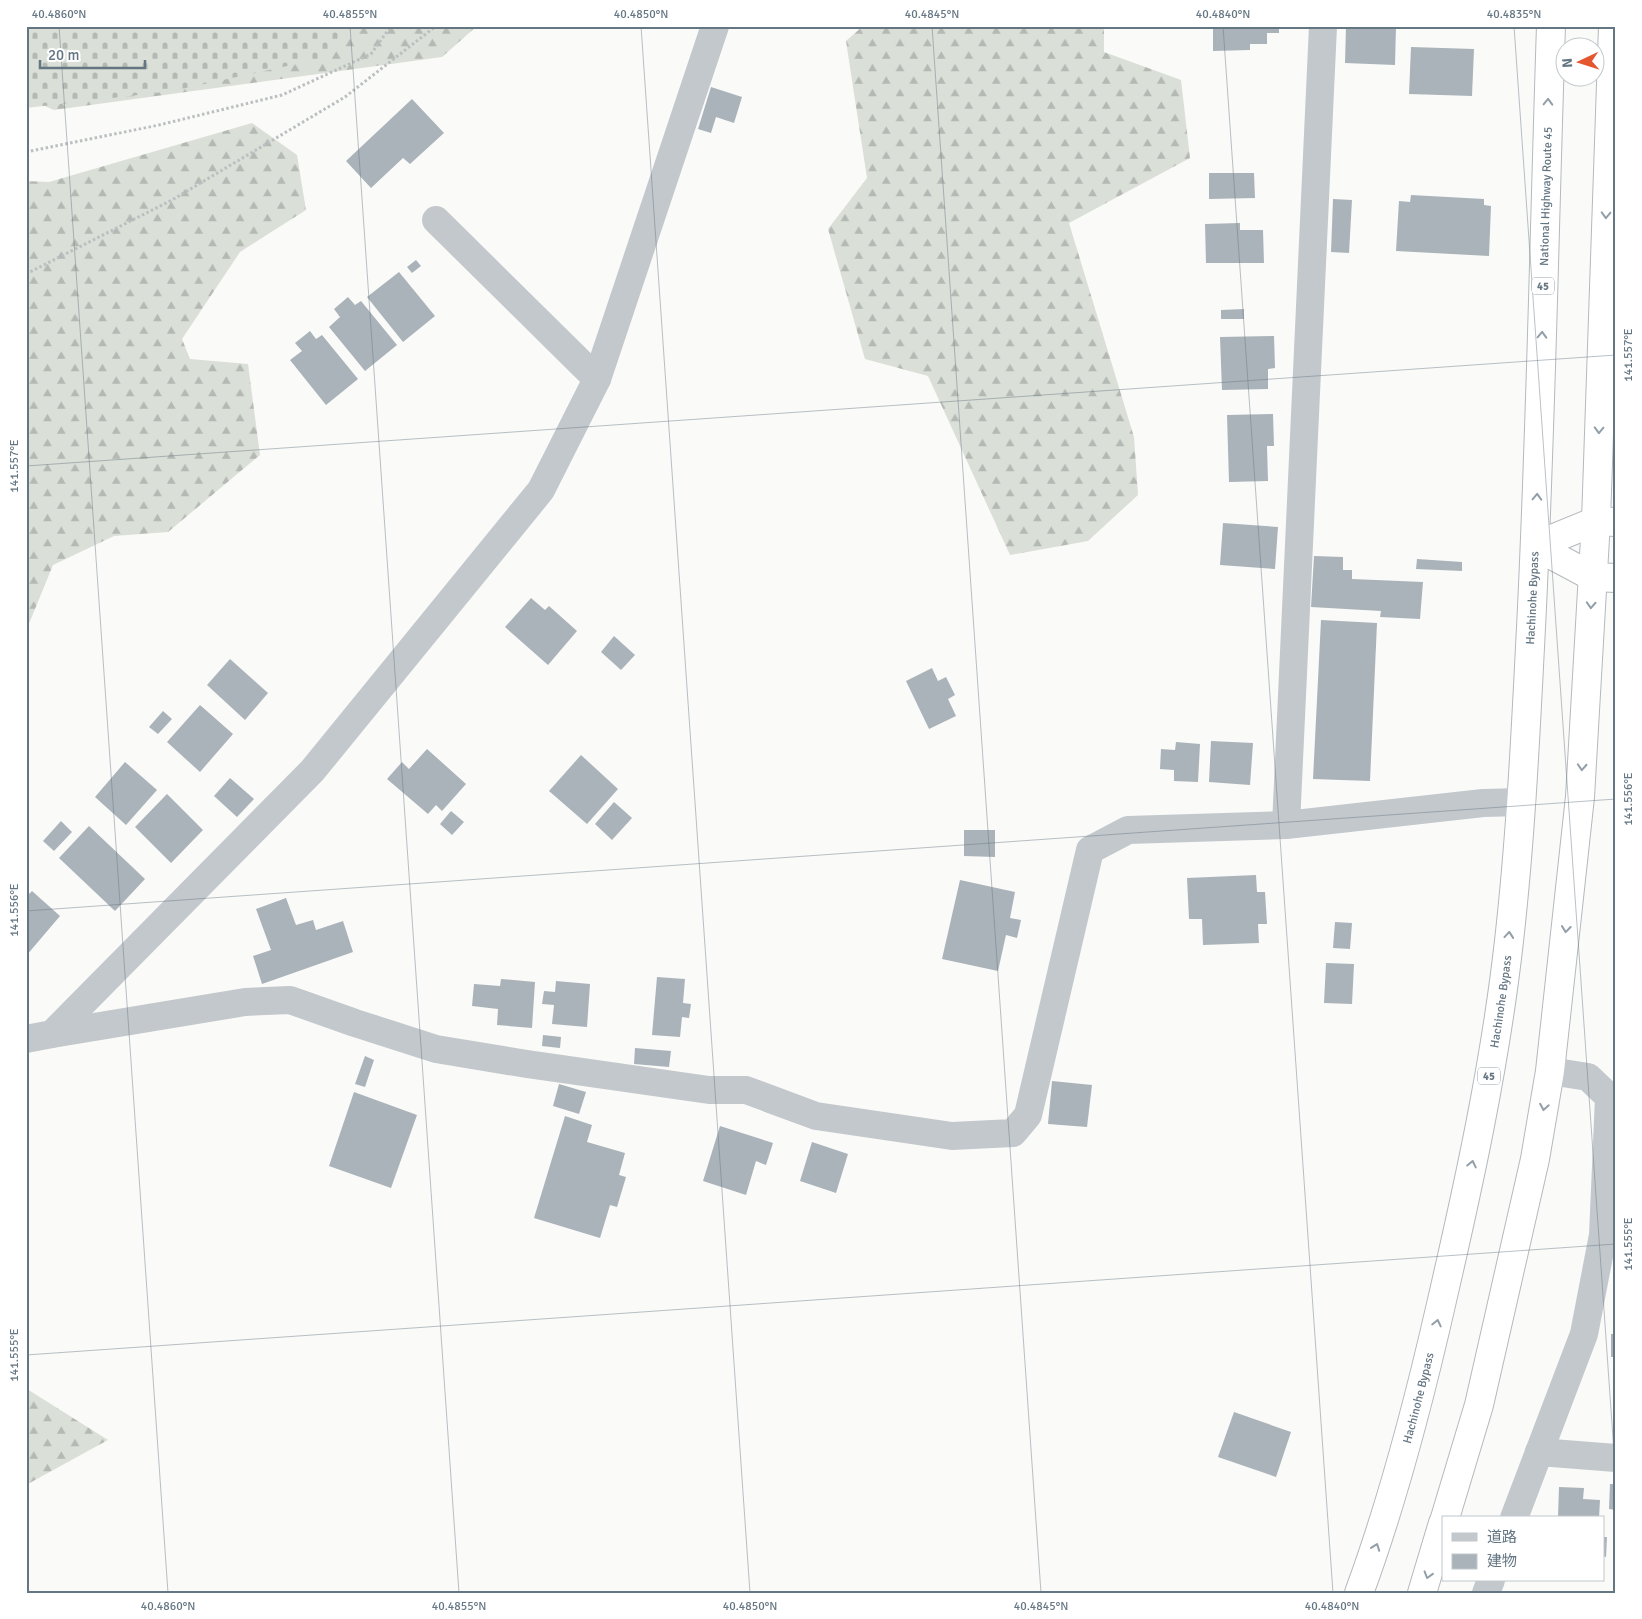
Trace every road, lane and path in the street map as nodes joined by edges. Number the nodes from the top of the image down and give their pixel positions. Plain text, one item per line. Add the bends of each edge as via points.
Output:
1 (391, 26) edge
2 (436, 26) edge
3 (715, 26) edge
4 (1323, 26) edge
5 (1550, 26) edge
6 (1612, 26) edge
7 (26, 152) edge
8 (436, 220) dead end
9 (26, 274) edge
10 (597, 379) junction
11 (1608, 394) edge
12 (1606, 522) edge
13 (1535, 546) junction
14 (1604, 578) edge
15 (1522, 802) junction
16 (1286, 825) junction
17 (52, 1034) junction
18 (26, 1039) edge
19 (1550, 1071) junction
20 (1611, 1158) edge
21 (1539, 1452) junction
22 (1616, 1458) edge
23 (1446, 1516) edge
24 (1515, 1516) edge
25 (1442, 1526) edge
26 (1359, 1593) edge
27 (1422, 1593) edge

1 - 7 path via 371,54 282,95 159,125
2 - 9 path via 346,98 172,200
3 - 10 street
4 - 16 street
13 -> 5 highway, National Highway Route 45 / 45
6 -> 11 highway
8 - 10 street
10 - 17 street via 540,490 318,764
11 -> 12 highway
12 - 13 highway
12 - 14 highway
13 - 14 highway
13 - 15 highway, Hachinohe Bypass / 45
14 -> 19 highway
15 - 16 street via 1483,803
26 -> 15 highway, Hachinohe Bypass / 45 via 1381,1534 1425,1373 1484,1107 1508,944
16 - 17 street via 1128,830 1090,850 1028,1115 1013,1133 952,1136 816,1116 746,1090 709,1090 436,1048 290,1000 244,1002
17 - 18 street
19 - 20 street via 1588,1077 1609,1097
19 -> 23 highway via 1535,1159 1479,1404
20 - 21 street via 1603,1235 1584,1334
21 - 22 street
21 - 24 street
25 -> 27 highway

